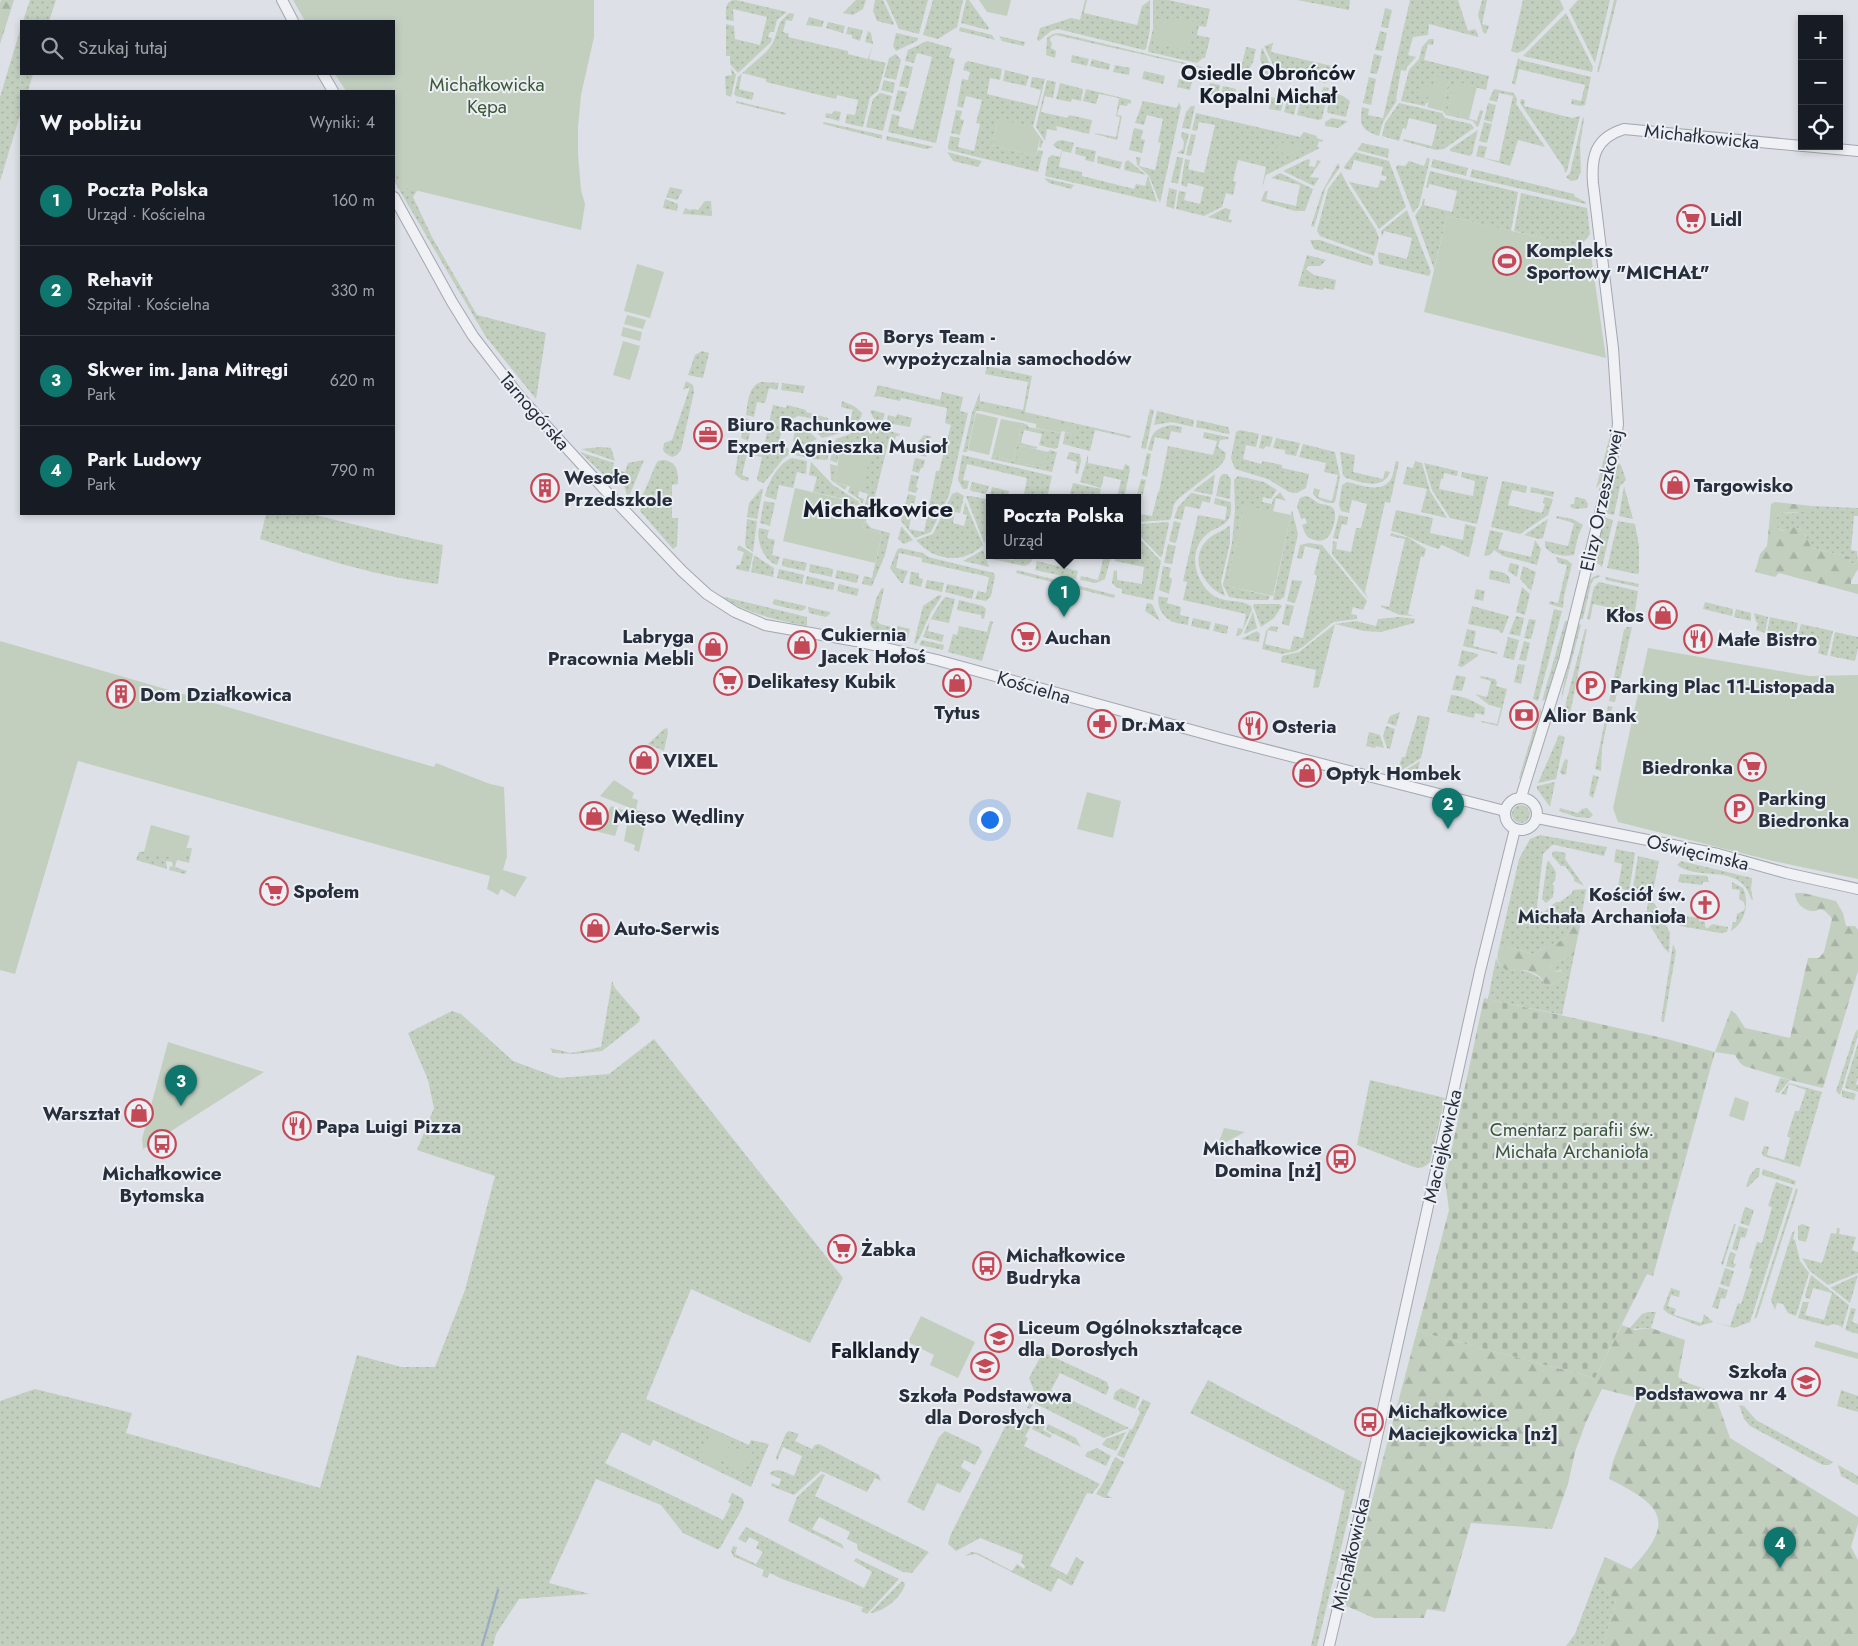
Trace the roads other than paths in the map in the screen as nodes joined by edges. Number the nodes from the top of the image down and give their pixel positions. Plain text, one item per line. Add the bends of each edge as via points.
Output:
1 (282, 0) edge
2 (293, 20) edge
3 (324, 75) edge
4 (332, 90) edge
5 (1605, 138) joint
6 (1798, 146) edge
7 (1840, 150) edge
8 (1858, 152) edge
9 (395, 199) edge
10 (765, 625) joint
11 (1521, 797) junction
12 (1505, 811) junction
13 (1537, 818) junction
14 (1515, 830) junction
15 (1858, 890) edge
16 (1371, 1463) joint
17 (1329, 1646) edge

1 - 2 street
3 - 4 street
5 - 6 street, Michałkowicka via 1624,129
5 - 11 street, Elizy Orzeszkowej via 1598,146 1592,167 1613,348 1618,417 1616,445 1564,660
7 - 8 street, Michałkowicka
9 - 10 street, Tarnogórska via 452,302 520,397 696,585 719,604
10 - 12 street, Kościelna via 937,660 1224,739
11 - 12 street via 1511,800
11 - 13 street via 1533,803
12 - 14 street via 1508,824
13 - 14 street via 1528,829
13 - 15 street, Oświęcimska via 1718,854
14 - 16 street, Maciejkowicka via 1480,972
16 - 17 street, Michałkowicka

